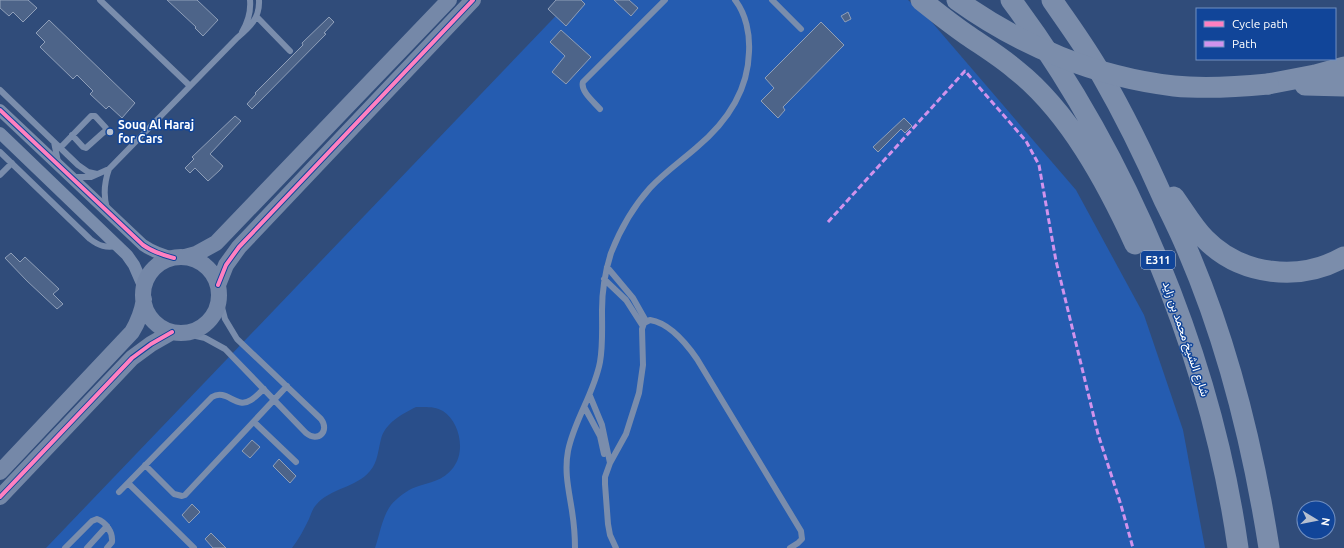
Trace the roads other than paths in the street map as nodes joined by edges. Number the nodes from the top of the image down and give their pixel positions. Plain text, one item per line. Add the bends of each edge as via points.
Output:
1 (250, 0) edge
2 (259, 0) edge
3 (449, 0) edge
4 (473, 0) edge
5 (665, 0) edge
6 (735, 0) edge
7 (772, 0) edge
8 (921, 0) edge
9 (957, 0) edge
10 (1011, 0) edge
11 (1052, 0) edge
12 (102, 1) edge
13 (257, 17) junction
14 (801, 29) dead end
15 (237, 38) junction
16 (290, 51) dead end
17 (1344, 67) edge
18 (1268, 84) junction
19 (190, 86) junction
20 (1344, 86) edge
21 (0, 90) edge
22 (600, 108) dead end
23 (0, 110) edge
24 (72, 135) junction
25 (2, 137) edge
26 (54, 142) junction
27 (60, 148) junction
28 (0, 152) edge
29 (1143, 154) junction
30 (12, 164) junction
31 (58, 166) junction
32 (109, 169) junction
33 (100, 174) junction
34 (0, 175) edge
35 (70, 177) junction
36 (108, 212) junction
37 (118, 246) junction
38 (179, 257) junction
39 (1344, 257) edge
40 (607, 267) junction
41 (604, 279) junction
42 (218, 290) junction
43 (144, 294) junction
44 (644, 323) junction
45 (177, 332) junction
46 (1192, 350) junction
47 (287, 386) junction
48 (264, 389) junction
49 (590, 396) junction
50 (274, 400) junction
51 (584, 408) junction
52 (254, 422) junction
53 (296, 462) dead end
54 (610, 463) junction
55 (145, 465) junction
56 (607, 469) junction
57 (0, 472) edge
58 (128, 482) junction
59 (120, 492) dead end
60 (0, 497) edge
61 (107, 526) junction
62 (65, 548) edge
63 (88, 548) edge
64 (108, 548) edge
65 (194, 548) edge
66 (575, 548) edge
67 (616, 548) edge
68 (790, 548) edge
69 (1238, 548) edge
70 (1269, 548) edge

1 - 15 lane via 248,22
2 - 13 lane
3 - 38 street via 216,243 196,254
4 - 42 street via 239,247 226,265
5 - 22 lane via 583,82 584,90
6 - 40 lane via 746,20 750,40 744,80 737,100 712,134 650,188 637,204 616,241
7 - 14 lane
8 - 46 highway via 1018,70 1060,114 1078,138 1111,195 1166,305
9 - 18 highway, bridge via 1024,40 1084,66 1113,75 1175,86 1229,87
10 - 46 highway, شارع الشيخ محمد بن زايد / E311 via 1052,58 1098,135 1158,261
11 - 29 highway, E311 via 1102,75
12 - 19 lane
13 - 15 lane via 250,28
13 - 16 lane
15 - 19 lane
17 - 18 highway
18 - 20 highway
19 - 32 lane
21 - 26 lane
23 - 31 street
24 - 24 lane via 86,148 106,128 92,116
24 - 27 lane
25 - 37 street
26 - 27 lane
26 - 31 lane
27 - 33 lane via 83,169
28 - 30 lane
29 - 39 highway via 1195,228 1232,259 1262,270 1294,273 1325,266
29 - 70 highway, E311 via 1187,250 1219,336 1247,432
30 - 34 lane
30 - 37 lane via 96,244
31 - 35 street
32 - 33 lane
32 - 36 lane via 104,191
33 - 35 lane via 91,177
35 - 36 street
36 - 38 street via 143,246 163,256
37 - 43 street via 134,265
38 - 42 street via 196,260 206,266 213,274
38 - 43 street via 163,261 154,268 148,277
40 - 41 lane
40 - 44 lane via 633,298
41 - 44 lane via 626,300
41 - 49 lane via 602,346 596,380
42 - 45 street via 217,307 212,317 194,330
42 - 47 lane via 225,319 237,339
43 - 45 street via 148,312 156,323
43 - 57 street via 142,311 132,332
44 - 54 lane via 639,393 626,434
44 - 68 lane via 653,320 673,332 697,359 801,531 802,539
45 - 48 lane via 205,338 225,349
45 - 60 street via 151,344 132,358
46 - 69 highway, شارع الشيخ محمد بن زايد / E311 via 1218,442
47 - 50 lane
47 - 50 lane via 322,419 325,428 320,436 310,436
48 - 50 lane
48 - 55 lane via 244,403 238,403 224,394 216,394
49 - 51 lane
49 - 54 lane via 602,425
50 - 52 lane
51 - 56 lane via 600,436
51 - 66 lane via 571,436 567,453 567,484
52 - 53 lane
52 - 55 lane via 185,495 174,494
54 - 56 lane
55 - 58 lane
56 - 67 lane via 605,484 608,524
58 - 59 lane
58 - 65 lane
61 - 62 lane via 100,519 94,519
61 - 63 lane
61 - 64 lane via 113,538

